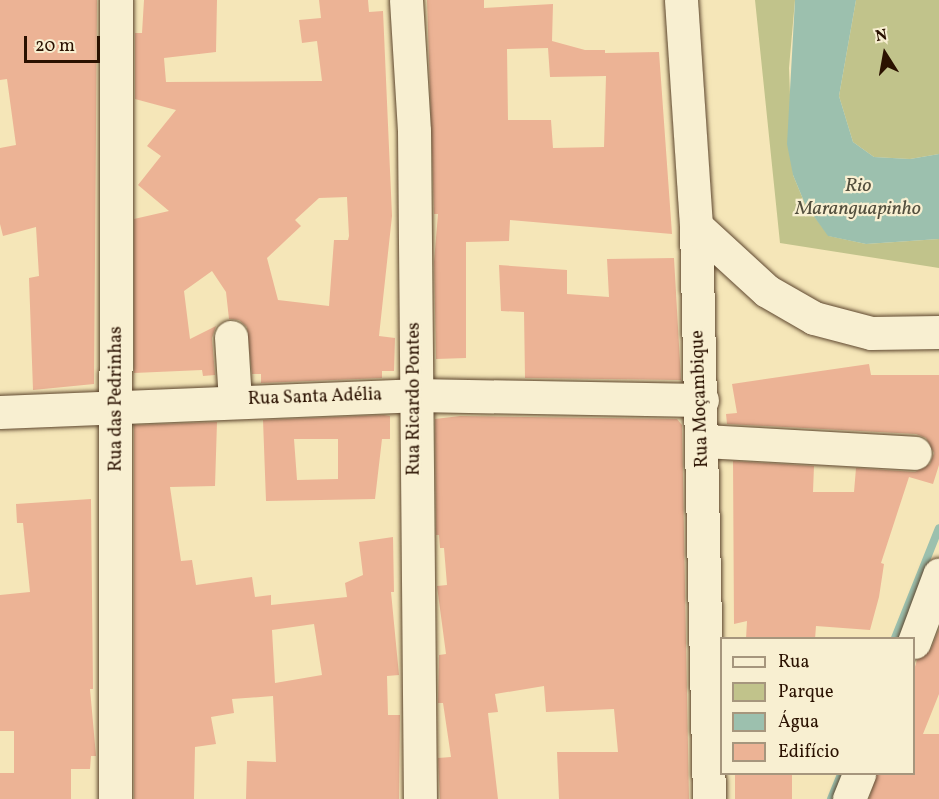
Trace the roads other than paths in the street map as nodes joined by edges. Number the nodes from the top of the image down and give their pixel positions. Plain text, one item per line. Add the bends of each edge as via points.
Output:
1 (116, 0) edge
2 (406, 0) edge
3 (681, 0) edge
4 (696, 226) junction
5 (939, 332) edge
6 (231, 337) dead end
7 (415, 395) junction
8 (235, 400) junction
9 (702, 400) junction
10 (117, 410) junction
11 (0, 412) edge
12 (703, 441) junction
13 (915, 453) dead end
14 (939, 574) edge
15 (915, 639) edge
16 (860, 775) edge
17 (116, 799) edge
18 (420, 799) edge
19 (709, 799) edge
20 (849, 799) edge

1 - 10 street, Rua das Pedrinhas
2 - 7 street, Rua Ricardo Pontes via 414,131
3 - 4 street, Rua Moçambique
4 - 5 street via 767,291 814,318 871,333
4 - 9 street, Rua Moçambique
6 - 8 street
7 - 8 street, Rua Santa Adélia
7 - 9 street, Rua Santa Adélia
7 - 18 street, Rua Ricardo Pontes
8 - 10 street, Rua Santa Adélia
9 - 12 street, Rua Moçambique
10 - 11 street, Rua Santa Adélia
10 - 17 street, Rua das Pedrinhas
12 - 13 street
12 - 19 street, Rua Moçambique
14 - 15 street
16 - 20 street

